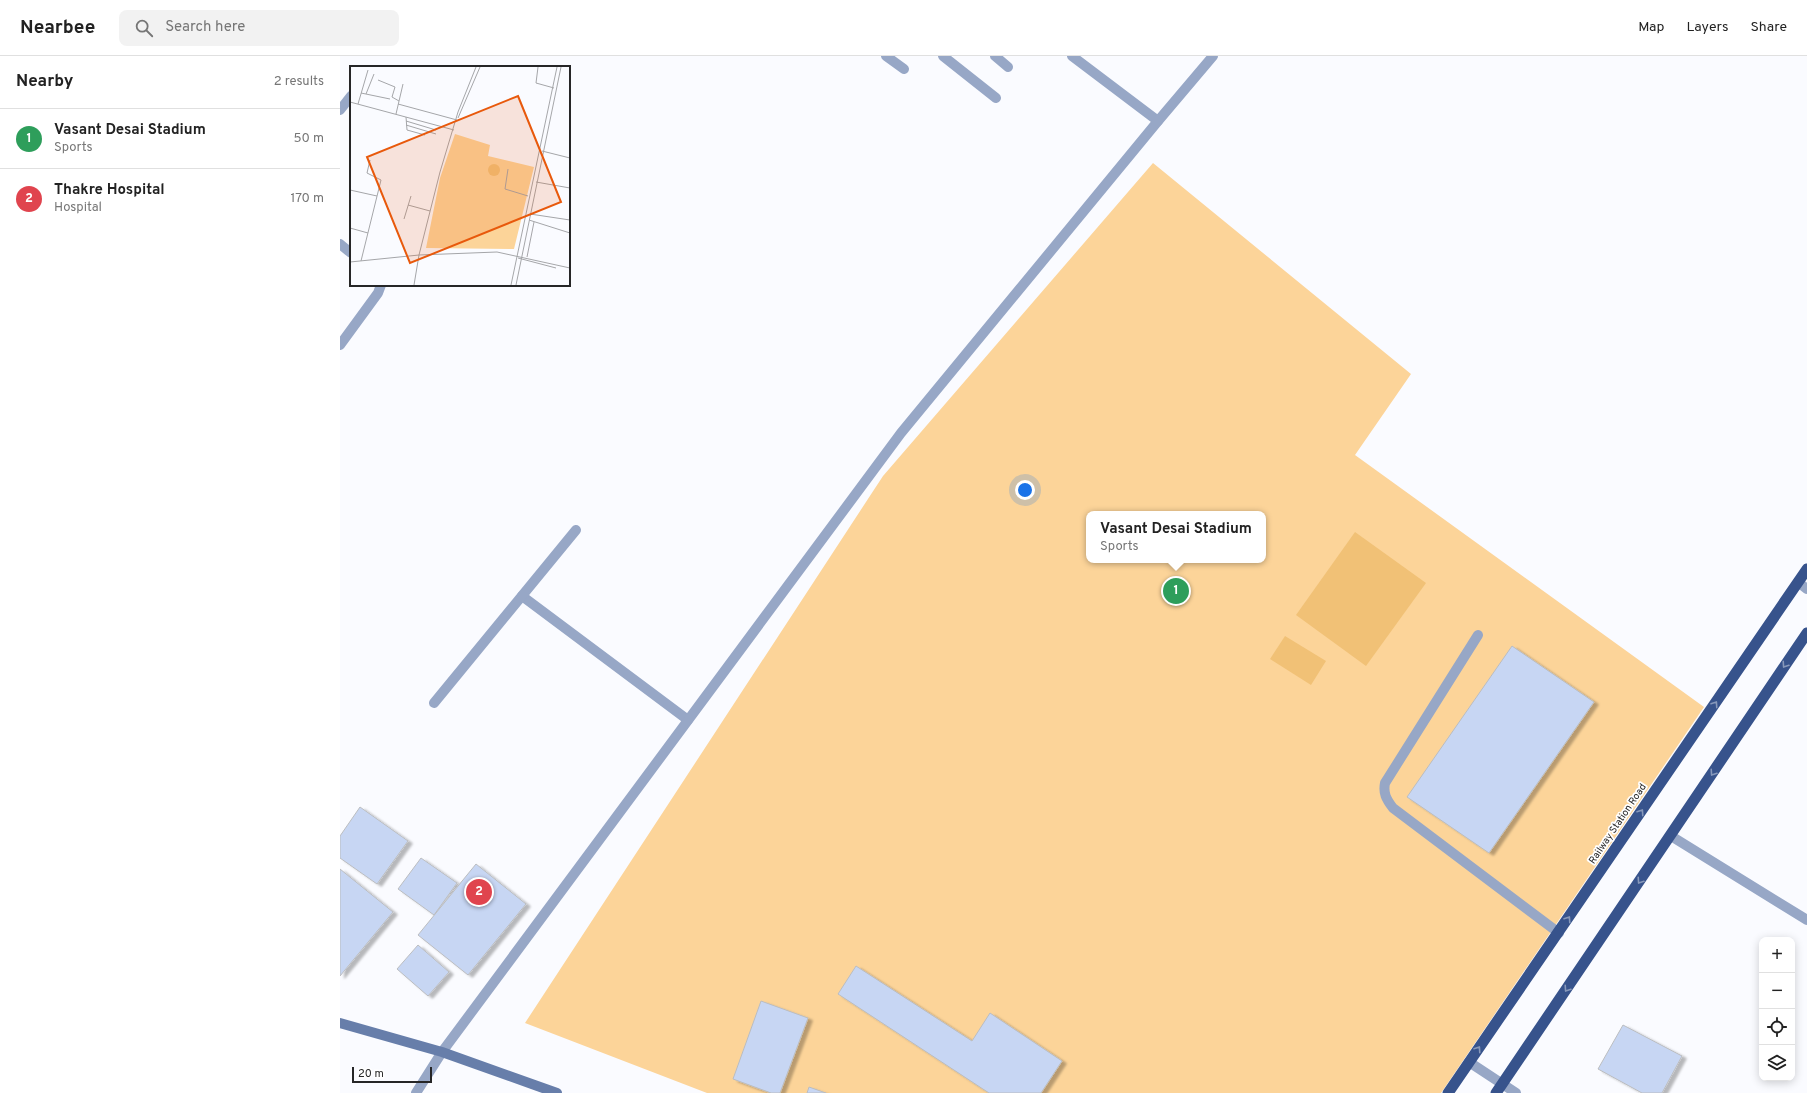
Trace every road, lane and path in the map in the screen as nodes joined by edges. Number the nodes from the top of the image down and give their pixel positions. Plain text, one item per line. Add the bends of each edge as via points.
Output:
1 (886, 56) edge
2 (943, 56) edge
3 (994, 56) edge
4 (1072, 56) edge
5 (1213, 56) edge
6 (1008, 67) dead end
7 (904, 69) dead end
8 (350, 97) edge
9 (996, 98) dead end
10 (340, 110) edge
11 (1158, 121) junction
12 (340, 244) edge
13 (350, 252) edge
14 (381, 286) edge
15 (340, 345) edge
16 (576, 530) dead end
17 (1807, 569) edge
18 (1802, 585) edge
19 (522, 596) junction
20 (1807, 633) edge
21 (1478, 635) dead end
22 (434, 703) dead end
23 (688, 720) junction
24 (1670, 836) junction
25 (1807, 920) edge
26 (1558, 933) junction
27 (340, 1023) edge
28 (442, 1052) junction
29 (1469, 1062) junction
30 (1499, 1089) edge
31 (416, 1093) edge
32 (557, 1093) edge
33 (1448, 1093) edge
34 (1516, 1093) edge

1 - 7 street
2 - 9 street
3 - 6 street
4 - 11 street
5 - 11 street
8 - 10 street
11 - 23 street via 901,433
12 - 13 street
14 - 15 street
16 - 19 street
17 - 18 highway, Railway Station Road
26 -> 18 highway, Railway Station Road
19 - 22 street
19 - 23 street
20 -> 24 highway
21 - 26 street via 1383,790 1386,800 1393,808
23 - 28 street
24 - 25 street
24 -> 30 highway
29 -> 26 highway, Railway Station Road
27 - 28 main road
28 - 31 street
28 - 32 main road
29 - 30 street
29 - 33 highway, Railway Station Road
30 - 34 street

